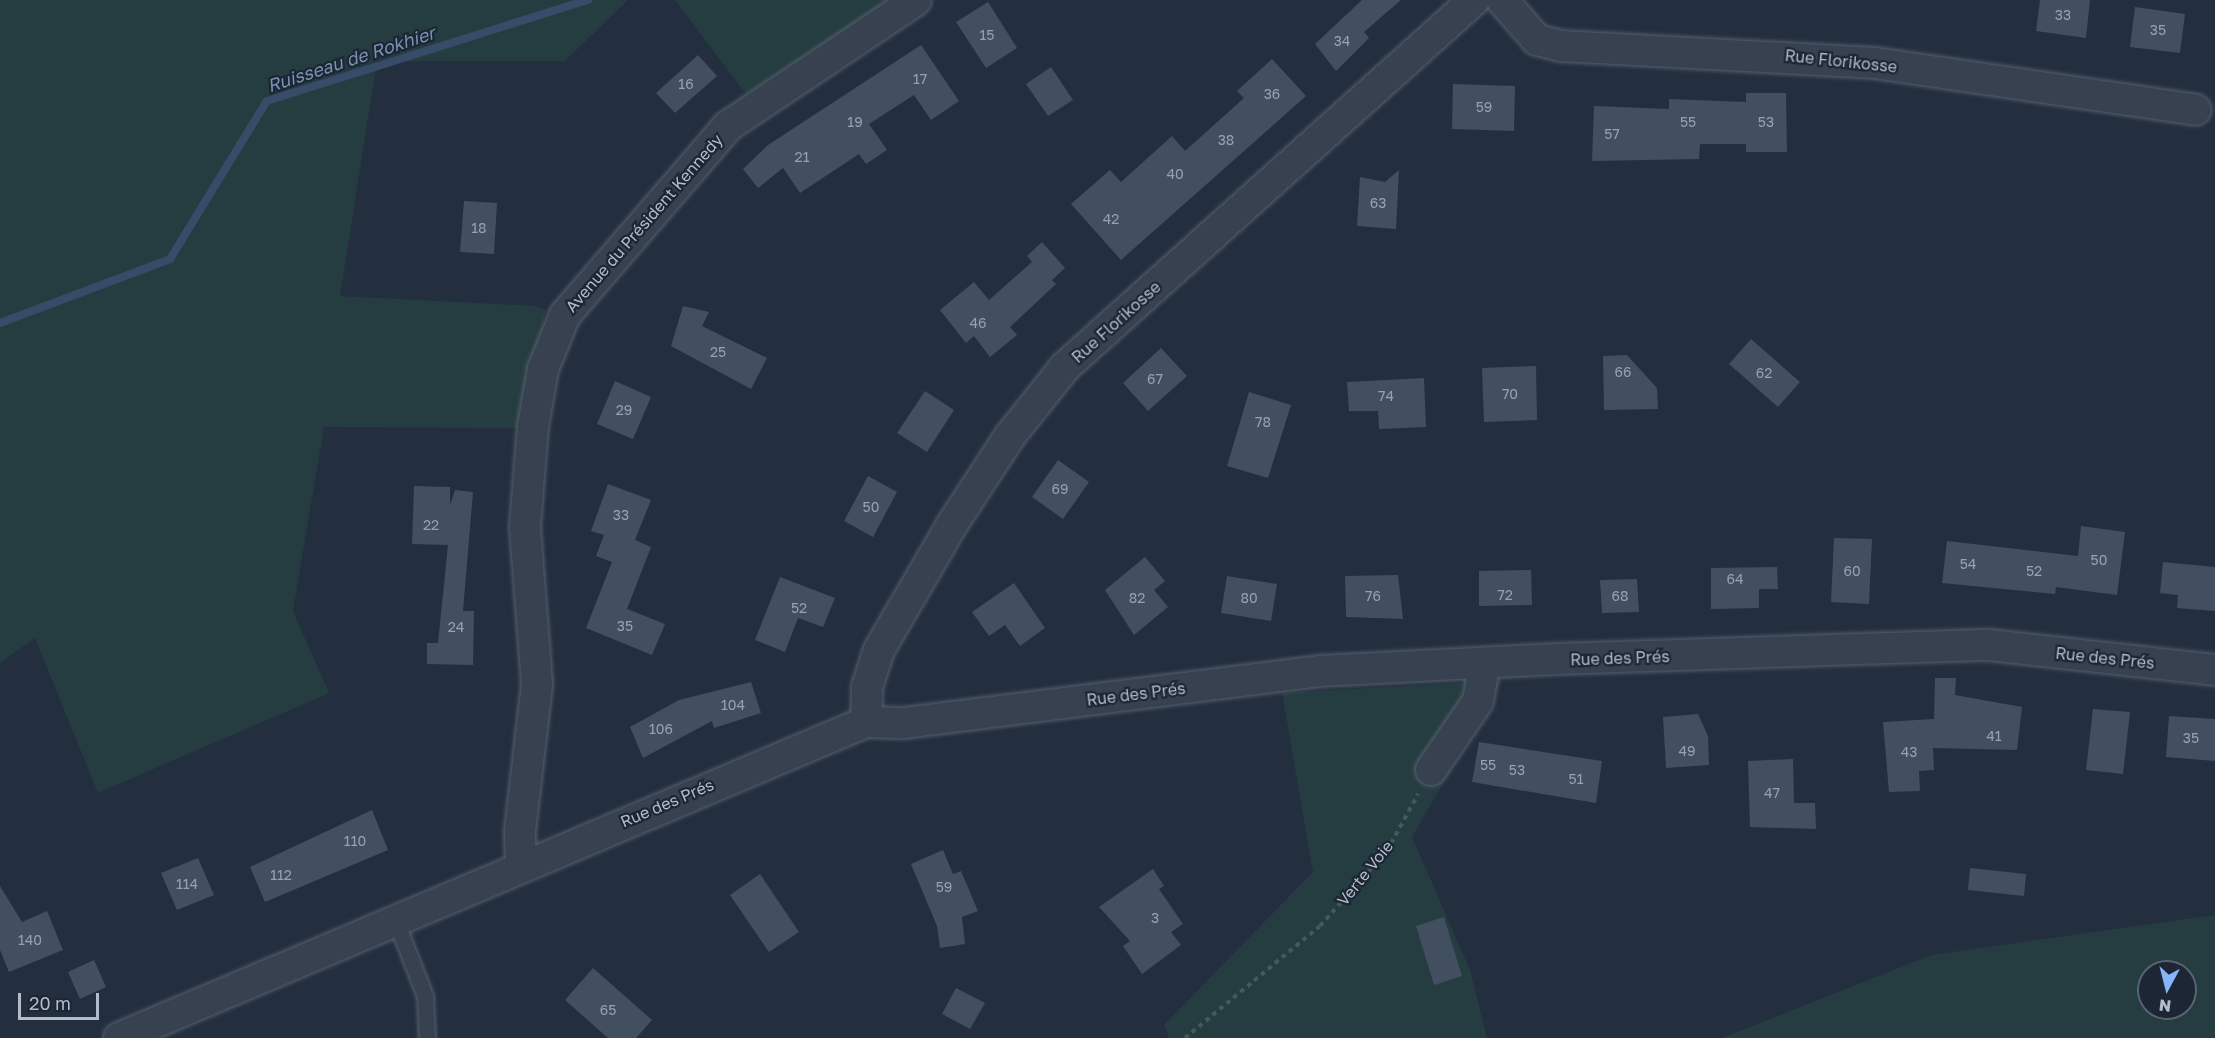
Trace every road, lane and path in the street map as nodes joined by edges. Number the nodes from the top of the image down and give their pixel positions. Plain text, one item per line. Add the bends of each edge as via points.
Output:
1 (916, 0) edge
2 (1474, 0) edge
3 (1502, 0) edge
4 (2196, 110) dead end
5 (1485, 663) junction
6 (2215, 670) edge
7 (866, 722) junction
8 (1431, 770) joint
9 (521, 866) junction
10 (395, 919) junction
11 (119, 1038) edge
12 (428, 1038) edge
13 (1185, 1038) edge

1 - 9 street, Avenue du Président Kennedy via 728,126 565,315 543,369 532,437 525,537 537,684 520,831
2 - 7 street, Rue Florikosse via 1065,368 1010,436 879,650 867,687
3 - 4 street, Rue Florikosse via 1537,40 1561,46 1875,63
5 - 6 street, Rue des Prés via 1989,645
5 - 7 street, Rue des Prés via 1319,671 904,723
5 - 8 street via 1478,701
7 - 9 street, Rue des Prés
8 - 13 path, Verte Voie via 1387,851 1320,926
9 - 10 street, Rue des Prés
10 - 11 street, Rue des Prés
10 - 12 lane via 425,996

